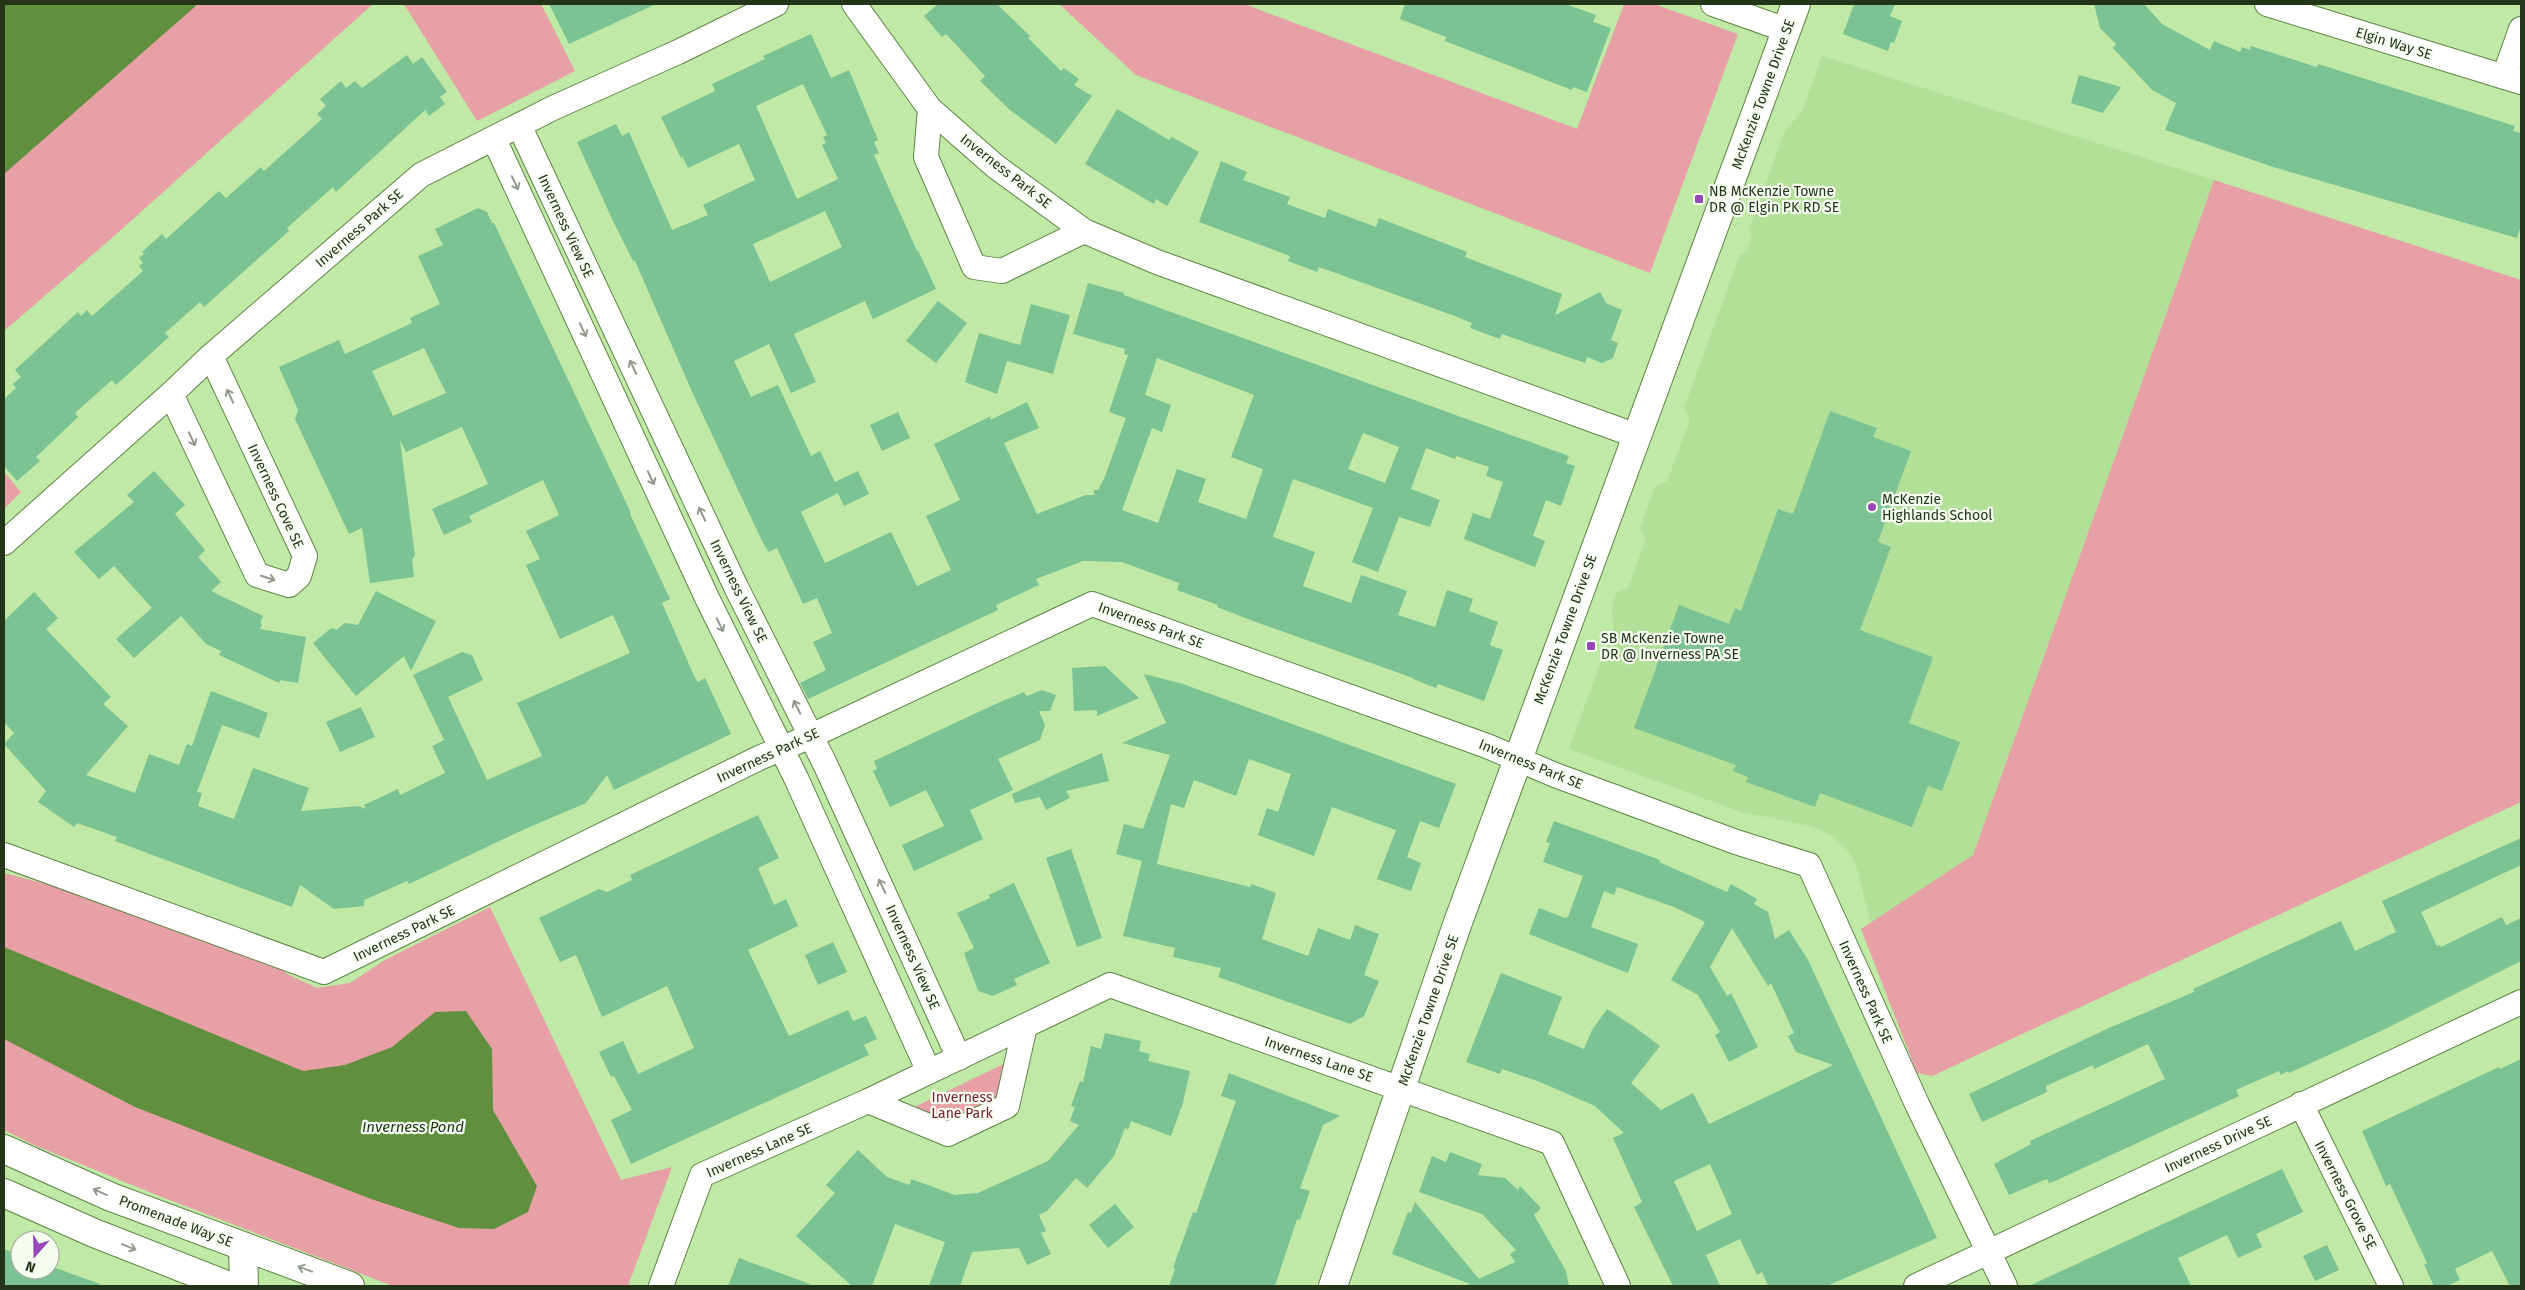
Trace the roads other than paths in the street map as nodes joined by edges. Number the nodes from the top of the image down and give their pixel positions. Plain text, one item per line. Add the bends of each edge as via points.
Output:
1 (776, 4) edge
2 (854, 4) edge
3 (1713, 4) edge
4 (1796, 4) edge
5 (2267, 4) edge
6 (2521, 29) edge
7 (1786, 30) junction
8 (2512, 80) edge
9 (930, 109) junction
10 (520, 125) junction
11 (494, 139) junction
12 (1084, 231) junction
13 (211, 356) junction
14 (172, 394) junction
15 (1637, 436) junction
16 (4, 543) edge
17 (811, 736) junction
18 (780, 748) junction
19 (1519, 758) junction
20 (4, 855) edge
21 (2521, 1002) edge
22 (1025, 1026) junction
23 (959, 1058) junction
24 (929, 1072) junction
25 (1401, 1089) junction
26 (868, 1101) junction
27 (2301, 1104) junction
28 (4, 1149) edge
29 (4, 1193) edge
30 (243, 1246) junction
31 (1988, 1252) junction
32 (215, 1284) edge
33 (244, 1286) edge
34 (350, 1286) edge
35 (662, 1286) edge
36 (1333, 1286) edge
37 (1618, 1286) edge
38 (1916, 1286) edge
39 (2005, 1286) edge
40 (2391, 1286) edge

1 - 10 street, Inverness Park SE
2 - 9 street, Inverness Park SE
3 - 7 street
4 - 7 street, McKenzie Towne Drive SE
5 - 8 street, Elgin Way SE
6 - 8 street
7 - 15 street, McKenzie Towne Drive SE
9 - 12 street, Inverness Park SE via 995,166
9 - 12 street via 926,157 974,267 1002,271
10 - 11 street, Inverness Park SE
17 -> 10 street, Inverness View SE via 732,579
11 - 13 street, Inverness Park SE via 421,175
11 -> 18 street, Inverness View SE
12 - 15 street, Inverness Park SE via 1156,262
13 - 14 street, Inverness Park SE
14 -> 13 street, Inverness Cove SE via 257,575 289,585 299,576 305,556
14 - 16 street, Inverness Park SE
15 - 19 street, McKenzie Towne Drive SE
17 - 18 street, Inverness Park SE
17 - 19 street, Inverness Park SE via 1092,604
23 -> 17 street, Inverness View SE
18 - 20 street, Inverness Park SE via 324,972
18 - 24 street, Inverness View SE
19 - 25 street, McKenzie Towne Drive SE
19 - 31 street, Inverness Park SE via 1555,775 1736,842 1809,865
21 - 27 street, Inverness Drive SE
22 - 23 street, Inverness Lane SE
22 - 25 street, Inverness Lane SE via 1110,985
22 - 26 street via 1007,1106 957,1130 948,1134
23 - 24 street, Inverness Lane SE
24 - 26 street, Inverness Lane SE
25 - 36 street, McKenzie Towne Drive SE
25 - 37 street, Inverness Lane SE via 1552,1143
26 - 35 street, Inverness Lane SE via 702,1175
27 - 31 street, Inverness Drive SE
27 - 40 street, Inverness Grove SE
30 -> 28 street, Promenade Way SE via 111,1197
29 -> 32 street
30 - 32 street
30 - 33 street
34 -> 30 street, Promenade Way SE
31 - 38 street, Inverness Drive SE
31 - 39 street, Inverness Park SE

